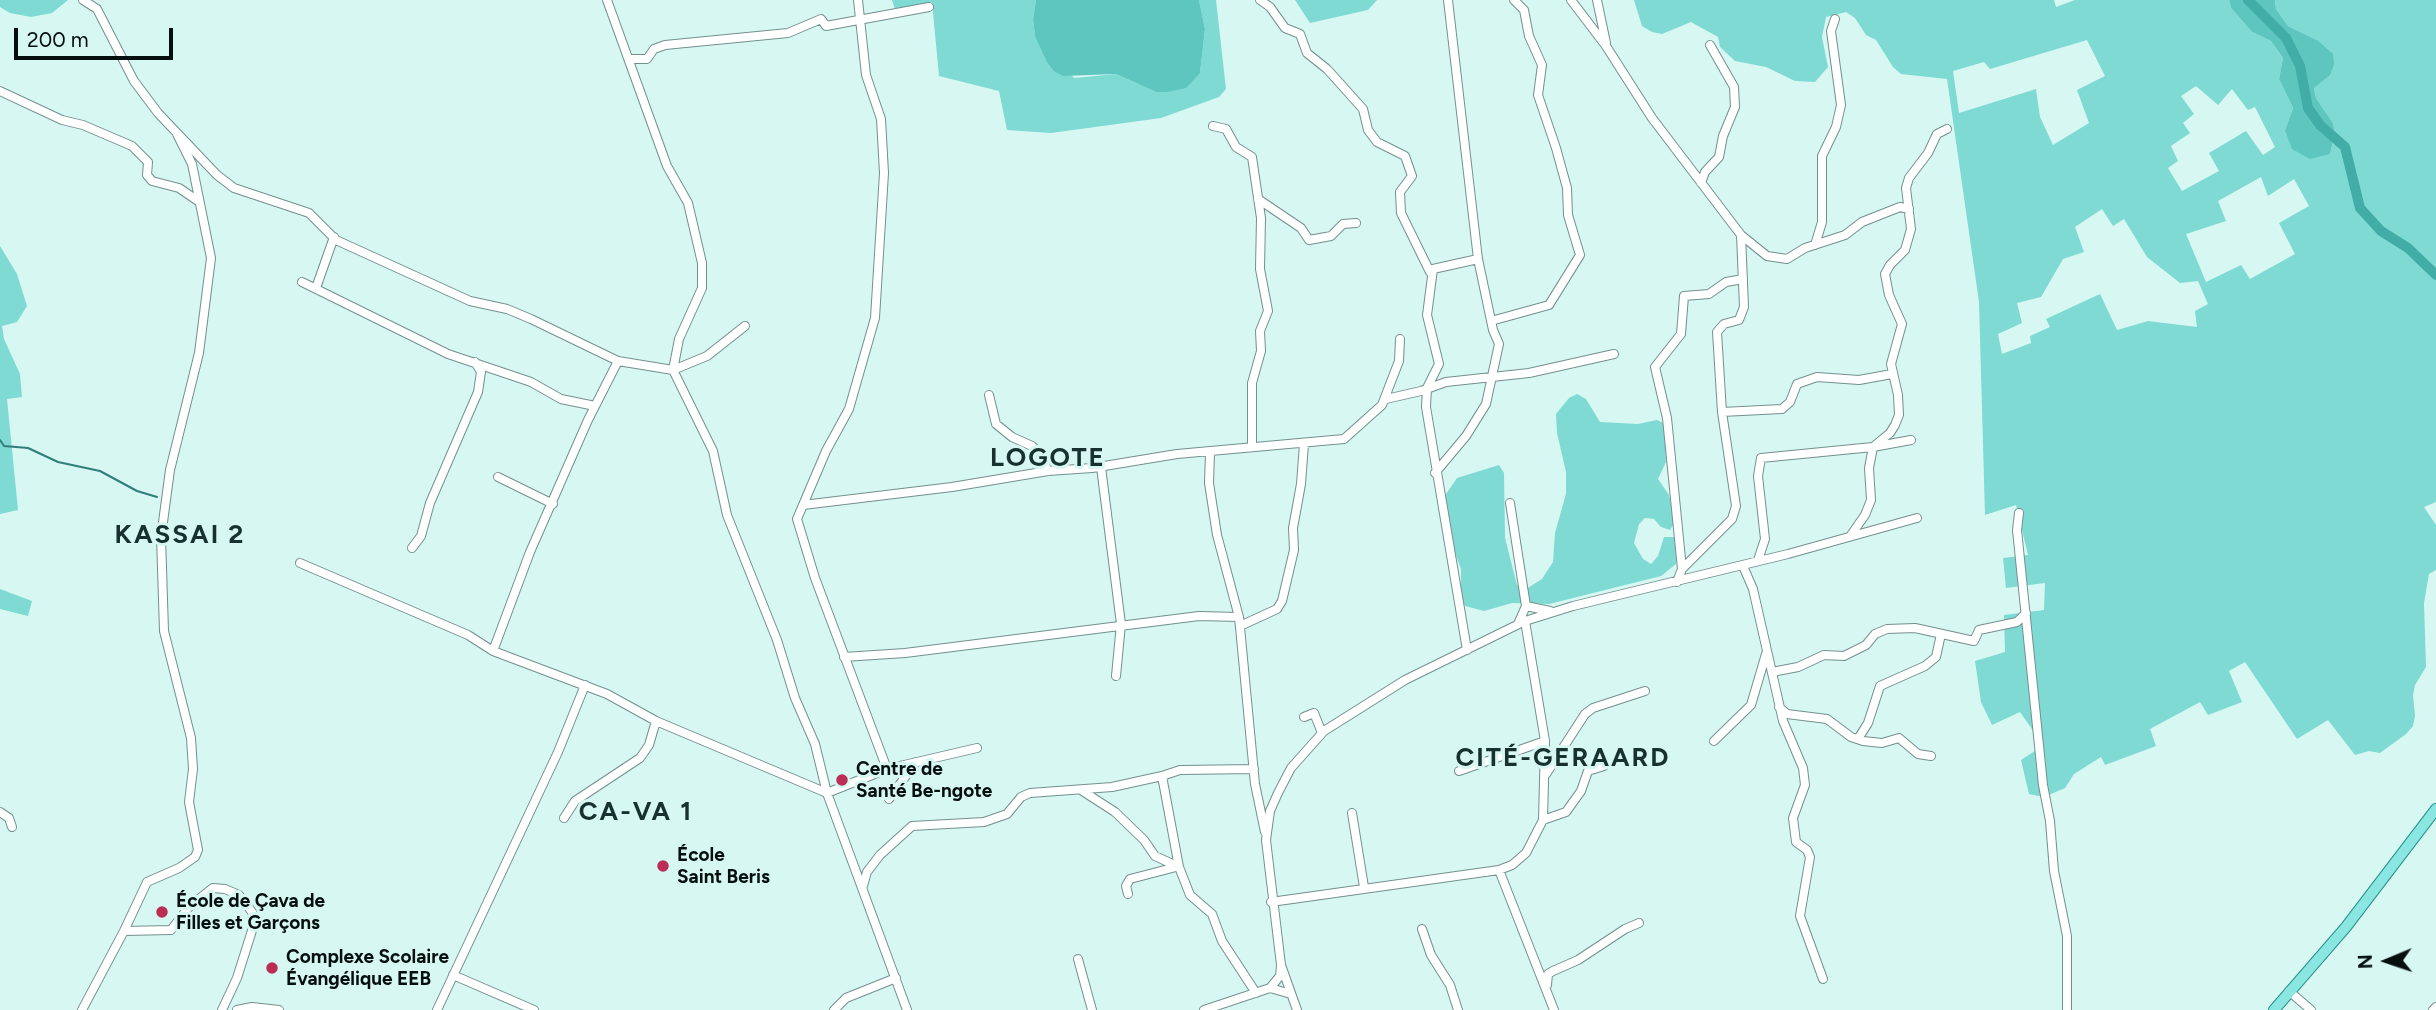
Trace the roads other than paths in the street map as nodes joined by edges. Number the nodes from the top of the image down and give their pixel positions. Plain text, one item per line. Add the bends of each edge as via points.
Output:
1 (83, 0) edge
2 (94, 0) edge
3 (607, 0) edge
4 (858, 0) edge
5 (1260, 0) edge
6 (1448, 0) edge
7 (1514, 0) edge
8 (1571, 0) edge
9 (1597, 0) edge
10 (929, 8) dead end
11 (97, 9) junction
12 (859, 19) junction
13 (1835, 19) dead end
14 (1710, 45) dead end
15 (1606, 46) junction
16 (629, 59) junction
17 (0, 91) edge
18 (1213, 126) dead end
19 (1947, 129) dead end
20 (177, 134) junction
21 (1701, 183) junction
22 (1258, 199) junction
23 (198, 201) junction
24 (1909, 209) junction
25 (1356, 223) dead end
26 (1741, 235) junction
27 (334, 237) junction
28 (1815, 245) junction
29 (1478, 259) junction
30 (1430, 272) junction
31 (1743, 279) junction
32 (302, 282) dead end
33 (316, 288) junction
34 (1491, 321) junction
35 (745, 326) dead end
36 (1400, 339) dead end
37 (1614, 354) dead end
38 (618, 361) junction
39 (475, 362) junction
40 (673, 370) junction
41 (1892, 374) junction
42 (1493, 377) junction
43 (1427, 388) junction
44 (989, 396) dead end
45 (1386, 399) junction
46 (595, 406) junction
47 (1722, 412) junction
48 (1911, 440) dead end
49 (1304, 444) junction
50 (1252, 446) junction
51 (1873, 447) junction
52 (1210, 453) junction
53 (1101, 467) junction
54 (1048, 471) junction
55 (1435, 473) junction
56 (498, 477) dead end
57 (1510, 503) dead end
58 (554, 504) junction
59 (803, 505) junction
60 (2019, 513) dead end
61 (1917, 518) dead end
62 (1851, 535) junction
63 (412, 548) dead end
64 (1758, 560) junction
65 (300, 563) dead end
66 (1743, 566) junction
67 (1682, 569) junction
68 (1677, 582) junction
69 (1525, 606) junction
70 (1553, 612) junction
71 (2026, 613) junction
72 (1239, 622) junction
73 (1521, 623) junction
74 (1121, 624) junction
75 (1941, 634) junction
76 (1467, 650) junction
77 (493, 651) junction
78 (1767, 651) junction
79 (844, 657) junction
80 (1772, 672) junction
81 (1116, 676) dead end
82 (585, 685) junction
83 (1645, 691) dead end
84 (1779, 707) junction
85 (1304, 717) dead end
86 (656, 721) junction
87 (1322, 733) junction
88 (1858, 739) junction
89 (1545, 741) junction
90 (1714, 741) dead end
91 (977, 748) dead end
92 (1931, 756) dead end
93 (916, 762) junction
94 (1604, 766) dead end
95 (887, 769) junction
96 (1254, 769) junction
97 (1459, 771) dead end
98 (1545, 775) junction
99 (1162, 776) junction
100 (1081, 790) junction
101 (827, 793) junction
102 (889, 799) dead end
103 (2436, 808) edge
104 (0, 812) edge
105 (1352, 813) dead end
106 (564, 818) dead end
107 (1543, 820) junction
108 (12, 827) dead end
109 (1266, 840) junction
110 (1178, 867) junction
111 (1499, 870) junction
112 (863, 887) junction
113 (1364, 887) junction
114 (1128, 894) dead end
115 (1272, 902) junction
116 (1639, 923) dead end
117 (1422, 929) dead end
118 (124, 931) junction
119 (1078, 959) dead end
120 (1281, 965) junction
121 (453, 975) junction
122 (896, 978) junction
123 (1823, 979) dead end
124 (1270, 988) junction
125 (1546, 988) junction
126 (2289, 991) junction
127 (1256, 993) junction
128 (1291, 994) junction
129 (88, 995) junction
130 (225, 1008) edge
131 (82, 1010) edge
132 (91, 1010) edge
133 (237, 1010) edge
134 (279, 1010) edge
135 (437, 1010) edge
136 (534, 1010) edge
137 (834, 1010) edge
138 (907, 1010) edge
139 (1092, 1010) edge
140 (1207, 1010) edge
141 (1297, 1010) edge
142 (1458, 1010) edge
143 (1554, 1010) edge
144 (2067, 1010) edge
145 (2274, 1010) edge
146 (2311, 1010) edge

1 - 11 street
2 - 11 street
3 - 16 street
4 - 12 street
5 - 30 street via 1285,28 1300,34 1307,53 1363,109 1368,130 1377,142 1405,156 1412,176 1399,192 1401,214
6 - 29 street
7 - 34 street via 1524,10 1542,65 1538,95 1567,188 1569,215 1580,250 1577,265 1549,305
8 - 15 street
9 - 15 street
10 - 12 street
11 - 20 street via 134,81
12 - 16 street via 826,26 821,19 788,33 665,45 654,49 647,59
12 - 59 street via 866,75 881,119 884,173 875,318 849,409
13 - 28 street via 1831,31 1841,105 1822,156 1822,222
14 - 21 street via 1734,87 1735,107 1719,157
15 - 21 street via 1651,118
16 - 40 street via 667,166 688,203 702,263 702,288 679,339
17 - 23 street via 132,146 148,162 146,175 152,181 178,188
18 - 22 street via 1226,129 1236,147 1252,157
19 - 24 street via 1937,134 1909,178
20 - 23 street via 192,164
20 - 27 street via 234,188 309,213
21 - 26 street
22 - 25 street via 1301,228 1309,240 1331,236 1343,224
22 - 50 street via 1259,269 1268,311 1252,383
23 - 118 street via 211,258 209,291 170,471 162,537 164,631 191,738 189,802 198,850 179,868 147,882
24 - 28 street via 1900,207
24 - 41 street via 1911,229 1905,250 1885,274 1902,324
26 - 28 street via 1757,250 1777,259
26 - 31 street
27 - 33 street
27 - 38 street via 470,301 531,318
29 - 30 street
29 - 34 street
30 - 43 street via 1427,324 1439,364
31 - 47 street via 1744,307 1739,320 1717,331
31 - 67 street via 1726,282 1709,294 1684,296 1681,334 1655,367 1667,418
32 - 33 street
33 - 39 street via 440,351
34 - 42 street via 1499,344
35 - 40 street via 708,356
36 - 45 street via 1399,361
37 - 42 street
38 - 40 street
38 - 46 street
39 - 46 street via 531,382 561,399
39 - 63 street via 481,372 478,392 430,503 421,536
40 - 101 street via 713,451 727,515 815,744
41 - 47 street via 1859,380 1817,376 1797,384 1782,409
41 - 51 street via 1899,415 1890,433
42 - 43 street
42 - 55 street via 1486,404
43 - 45 street
43 - 55 street
44 - 54 street via 996,424 1040,453
45 - 49 street via 1344,439
46 - 58 street
47 - 67 street via 1736,506 1732,519
48 - 51 street
49 - 50 street
49 - 72 street via 1293,550 1282,601 1276,609
50 - 52 street
51 - 62 street via 1871,500
51 - 64 street via 1761,458 1758,476 1765,539
52 - 53 street
52 - 72 street via 1209,483 1219,544
53 - 54 street
53 - 74 street
54 - 59 street
55 - 76 street
56 - 58 street
57 - 69 street
58 - 77 street via 530,552
59 - 79 street via 797,519
60 - 71 street
61 - 62 street
62 - 64 street
64 - 66 street
65 - 77 street via 468,635
66 - 68 street
66 - 78 street
67 - 68 street
68 - 70 street
69 - 70 street
69 - 73 street
70 - 73 street
71 - 75 street via 2017,622 1979,629 1974,641
71 - 144 street via 2049,837 2067,936
72 - 74 street via 1199,616
72 - 96 street
73 - 76 street
73 - 89 street
74 - 79 street
74 - 81 street
75 - 80 street via 1915,628 1887,629 1844,656 1824,655
75 - 88 street via 1936,657 1880,686
76 - 87 street via 1405,680
77 - 82 street
78 - 80 street
78 - 90 street via 1751,705
79 - 95 street
80 - 84 street
82 - 86 street
82 - 121 street
83 - 98 street via 1585,714
84 - 88 street via 1787,714 1827,719
84 - 123 street via 1803,768 1805,785 1793,818 1796,842 1810,857 1800,916
85 - 87 street via 1314,713
86 - 101 street
86 - 106 street via 640,758 575,801
87 - 109 street via 1291,768 1270,811
88 - 92 street via 1882,743 1899,738 1918,754
89 - 97 street
89 - 98 street
91 - 93 street
93 - 95 street
93 - 102 street
94 - 107 street via 1588,771 1581,791 1566,811
95 - 101 street
96 - 99 street via 1180,770
96 - 109 street
98 - 107 street
99 - 100 street
99 - 110 street
100 - 110 street via 1115,812 1155,856
100 - 112 street via 1030,793 1007,814 984,822 912,826 880,855
101 - 112 street
103 - 126 main road via 2346,927
104 - 108 street
105 - 113 street
107 - 111 street via 1526,853
109 - 115 street
110 - 114 street via 1130,879
110 - 127 street via 1190,895 1212,914 1222,941
111 - 113 street
111 - 125 street
112 - 122 street
113 - 115 street
115 - 120 street
116 - 125 street via 1548,974
117 - 142 street
118 - 129 street
118 - 130 street via 171,930 189,907 213,888 239,895 253,912 254,921
119 - 139 street
120 - 124 street via 1280,976
120 - 128 street
121 - 135 street
121 - 136 street
122 - 137 street via 846,998
122 - 138 street
124 - 127 street
124 - 128 street
125 - 143 street
126 - 145 main road
126 - 146 street
127 - 140 street
128 - 141 street
129 - 131 street
129 - 132 street
133 - 134 street

